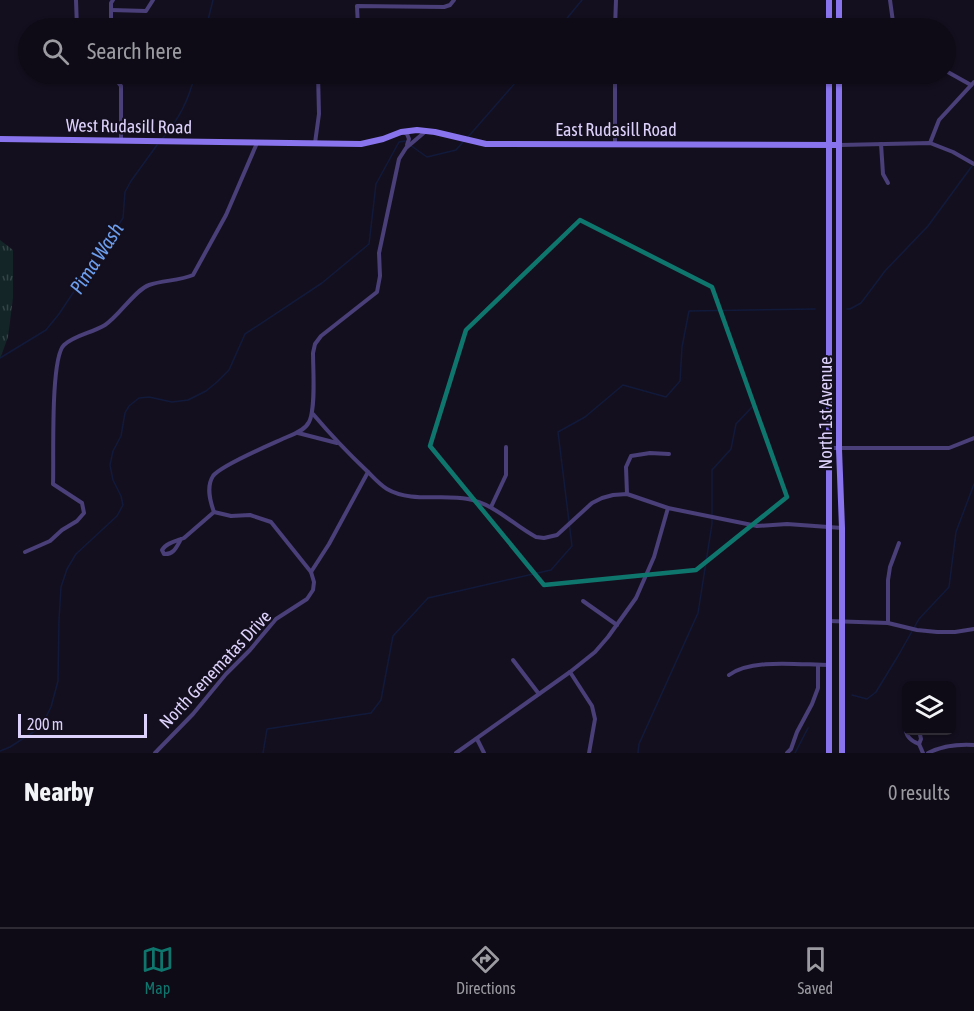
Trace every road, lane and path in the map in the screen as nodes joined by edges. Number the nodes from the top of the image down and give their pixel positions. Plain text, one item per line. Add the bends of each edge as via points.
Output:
1 (76, 0) edge
2 (113, 0) edge
3 (153, 0) edge
4 (454, 0) edge
5 (616, 0) edge
6 (829, 0) edge
7 (839, 0) edge
8 (890, 0) edge
9 (111, 10) junction
10 (77, 18) edge
11 (111, 18) edge
12 (358, 18) edge
13 (615, 18) edge
14 (829, 18) edge
15 (839, 18) edge
16 (892, 18) edge
17 (956, 76) edge
18 (972, 83) edge
19 (119, 84) edge
20 (318, 84) edge
21 (615, 84) edge
22 (829, 84) edge
23 (839, 84) edge
24 (426, 131) junction
25 (402, 132) junction
26 (0, 139) edge
27 (121, 140) junction
28 (256, 143) junction
29 (315, 143) junction
30 (930, 143) junction
31 (615, 144) junction
32 (828, 144) junction
33 (881, 144) junction
34 (839, 145) junction
35 (405, 150) junction
36 (974, 164) edge
37 (888, 183) dead end
38 (313, 414) junction
39 (298, 432) junction
40 (974, 438) edge
41 (338, 443) junction
42 (506, 447) dead end
43 (829, 448) junction
44 (839, 449) junction
45 (669, 454) dead end
46 (368, 472) junction
47 (627, 494) junction
48 (491, 507) junction
49 (668, 508) junction
50 (214, 512) junction
51 (829, 528) junction
52 (842, 528) junction
53 (181, 539) junction
54 (899, 543) dead end
55 (25, 552) dead end
56 (311, 572) junction
57 (583, 601) dead end
58 (829, 621) junction
59 (841, 621) junction
60 (888, 623) junction
61 (617, 625) junction
62 (974, 628) edge
63 (513, 660) dead end
64 (818, 665) junction
65 (830, 665) junction
66 (570, 672) junction
67 (729, 675) dead end
68 (539, 694) junction
69 (907, 735) edge
70 (920, 735) edge
71 (477, 739) junction
72 (919, 744) junction
73 (974, 745) edge
74 (155, 753) edge
75 (456, 753) edge
76 (484, 753) edge
77 (589, 753) edge
78 (787, 753) edge
79 (829, 753) edge
80 (842, 753) edge
81 (923, 753) edge
82 (928, 753) edge

1 - 10 street
2 - 9 street
3 - 9 street via 146,11
4 - 12 street via 444,6 357,6
5 - 13 street
6 - 14 main road
7 - 15 main road
8 - 16 street
9 - 11 street
17 - 18 street
18 - 30 street via 939,120
19 - 27 street
20 - 29 street
21 - 31 street
22 - 32 main road, North 1st Avenue
23 - 34 main road, North 1st Avenue
24 - 25 main road, East Rudasill Road
24 - 31 main road, East Rudasill Road via 486,144
24 - 35 street
25 - 29 main road, East Rudasill Road via 361,144
25 - 35 street via 409,139
26 - 27 main road, West Rudasill Road
27 - 28 main road, West Rudasill Road
28 - 29 main road, East Rudasill Road
28 - 55 street via 226,215 193,275 147,286 105,325 62,347 54,396 53,484 82,503 84,513 50,541
30 - 33 street, East Rudasill Road
30 - 36 street, East Rudasill Road
31 - 32 main road, East Rudasill Road
32 - 34 main road, East Rudasill Road
32 - 43 main road, North 1st Avenue
33 - 34 street, East Rudasill Road
33 - 37 street
34 - 44 main road, North 1st Avenue
35 - 38 street via 399,159 379,253 377,292 327,330 315,344
38 - 39 street
38 - 41 street
39 - 41 street
39 - 50 street via 214,474 209,496
40 - 44 street via 948,448
41 - 46 street
42 - 48 street via 506,475
43 - 44 street
43 - 51 main road, North 1st Avenue
44 - 52 main road, North 1st Avenue
45 - 47 street via 631,456 626,467
46 - 48 street via 386,489 400,494 469,499
46 - 56 street
47 - 48 street via 592,503 557,535 544,538 529,534
47 - 49 street
49 - 51 street via 757,526
49 - 61 street via 654,557 636,598
50 - 53 street
50 - 56 street via 250,515 271,522
51 - 52 street
51 - 58 main road, North 1st Avenue
52 - 59 main road, North 1st Avenue
53 - 53 street via 166,545 164,554 174,551
54 - 60 street via 888,580
56 - 74 street, North Genematas Drive via 313,591 307,599 276,619
57 - 61 street
58 - 59 street
58 - 65 main road, North 1st Avenue
59 - 60 street
59 - 80 main road, North 1st Avenue
60 - 62 street via 937,632
61 - 66 street via 595,652
63 - 68 street
64 - 65 street
64 - 67 street via 756,665
64 - 78 street via 817,690
65 - 79 main road, North 1st Avenue
66 - 68 street
66 - 77 street via 592,706 595,719
68 - 71 street
69 - 72 street
70 - 72 street
71 - 75 street
71 - 76 street
72 - 81 street
73 - 82 street via 954,745

